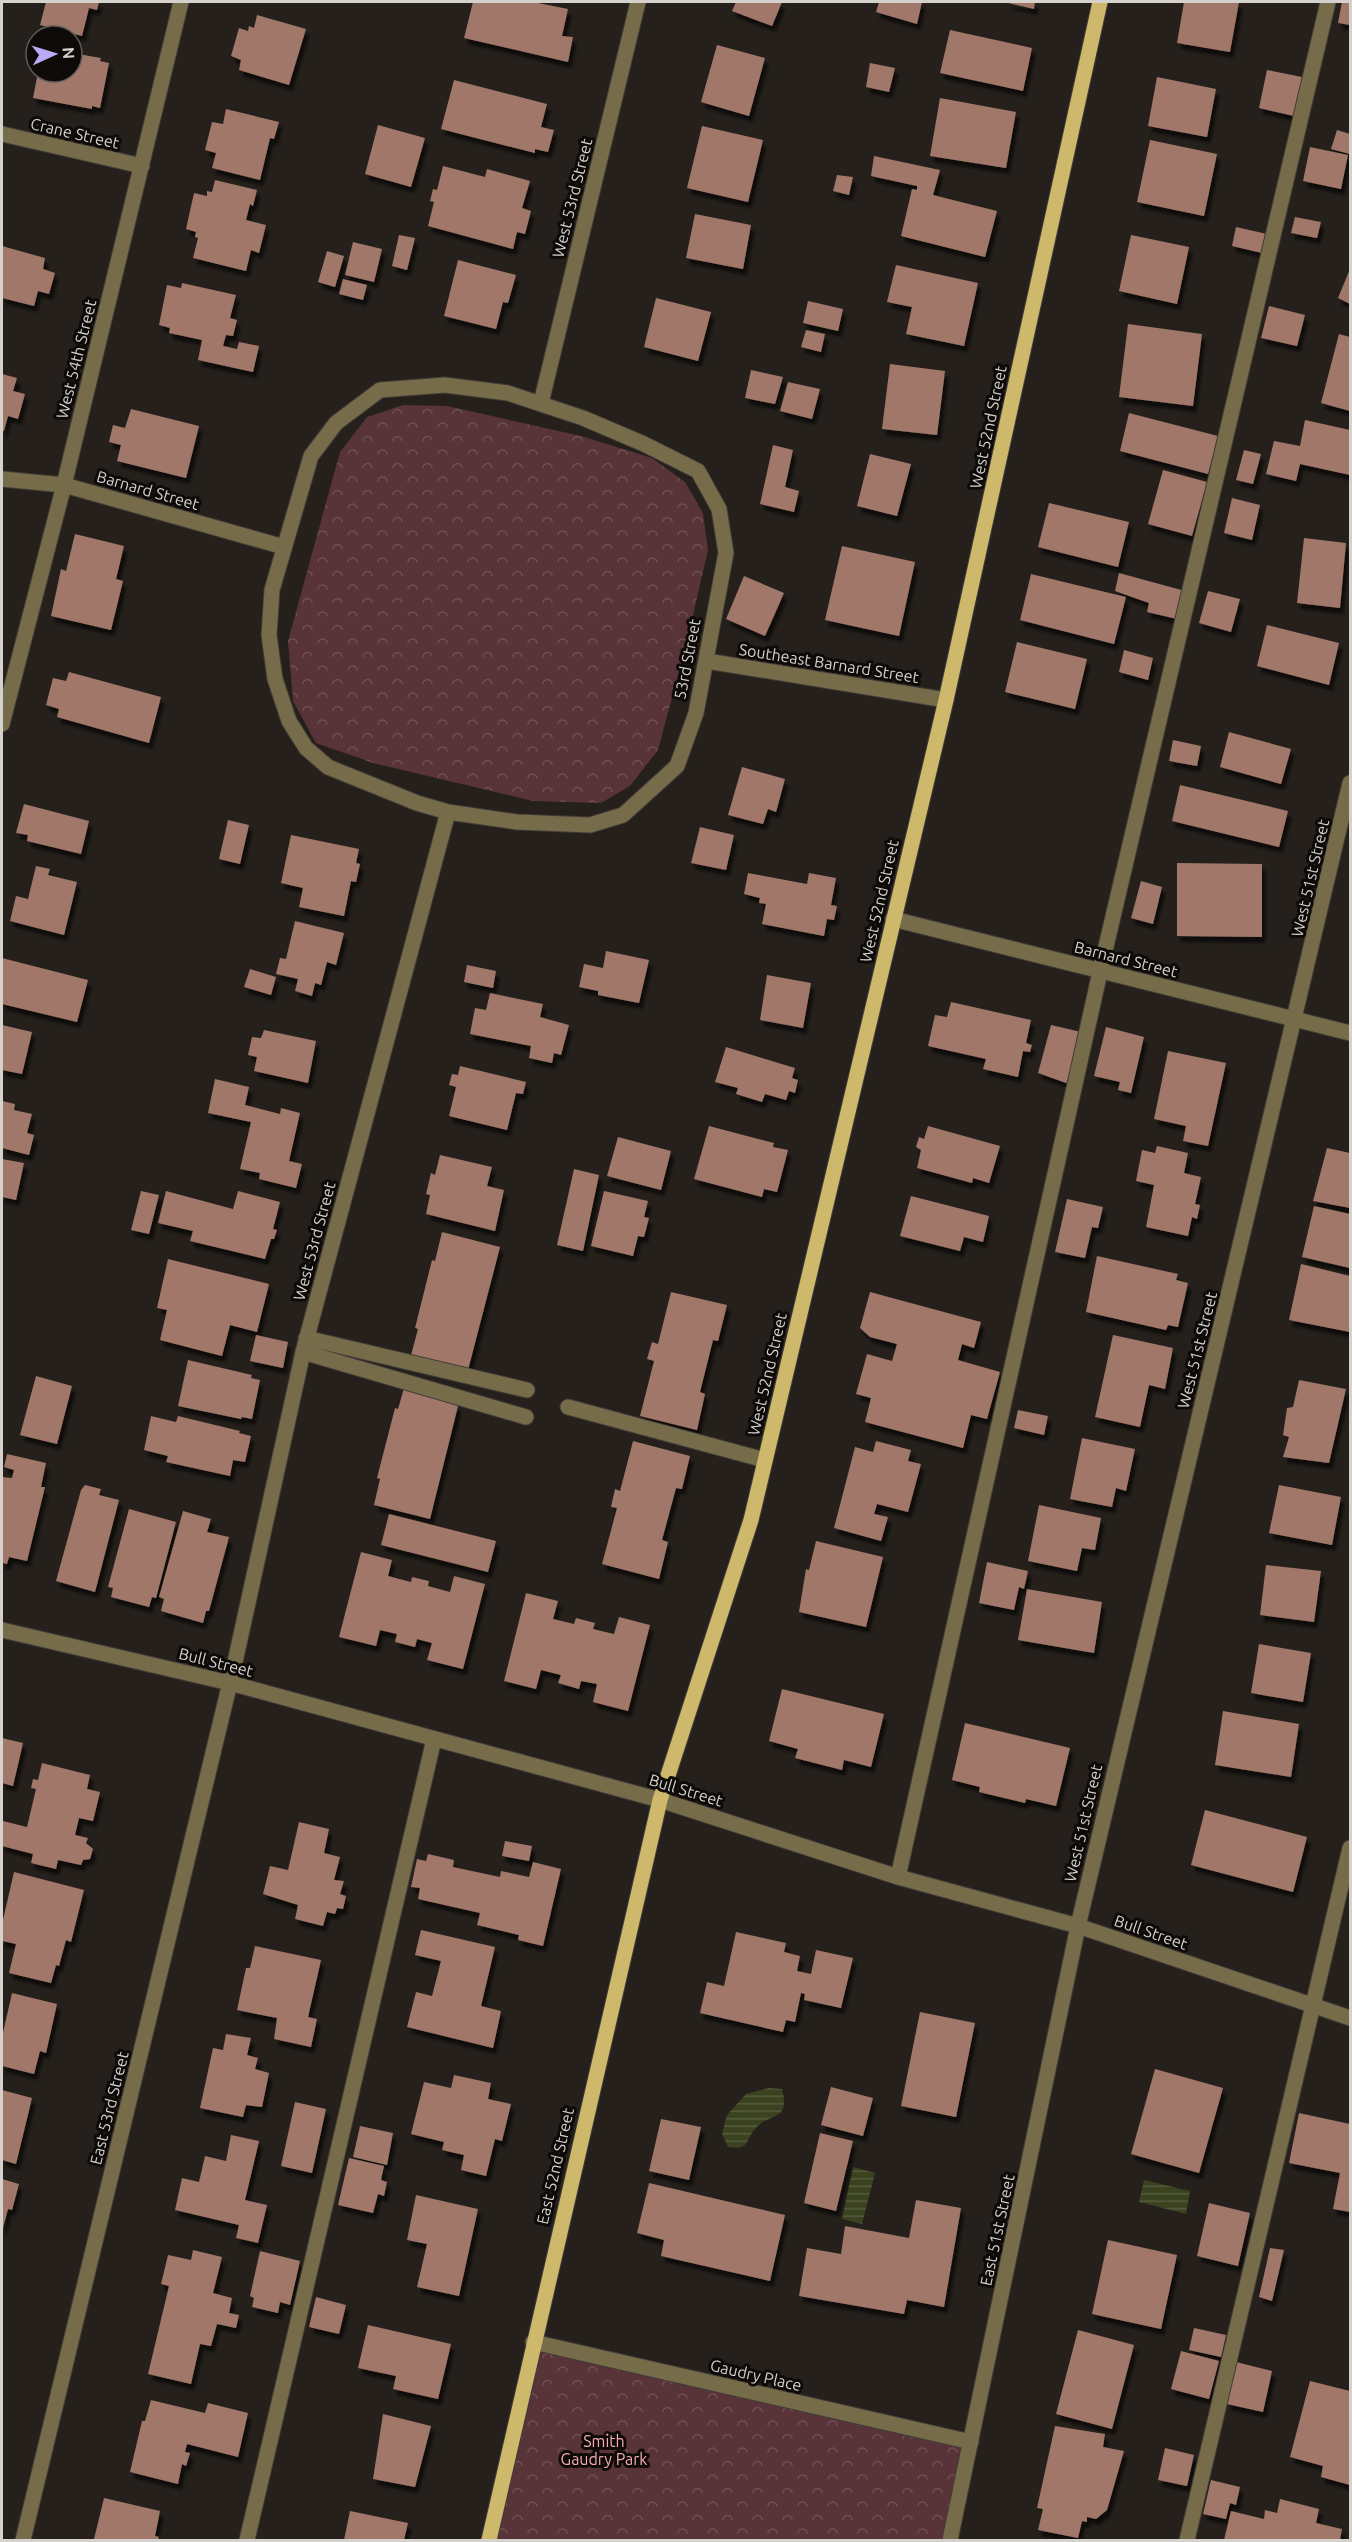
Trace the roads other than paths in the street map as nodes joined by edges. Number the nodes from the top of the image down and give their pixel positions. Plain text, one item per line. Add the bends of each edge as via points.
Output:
1 (181, 2) edge
2 (638, 2) edge
3 (1100, 2) edge
4 (1328, 2) edge
5 (2, 134) edge
6 (142, 166) junction
7 (541, 403) junction
8 (2, 479) edge
9 (64, 485) junction
10 (284, 547) junction
11 (707, 661) junction
12 (946, 700) junction
13 (2, 724) edge
14 (1350, 783) edge
15 (448, 812) junction
16 (893, 919) junction
17 (1100, 972) junction
18 (1295, 1019) junction
19 (1350, 1033) edge
20 (304, 1345) junction
21 (527, 1390) dead end
22 (568, 1407) dead end
23 (526, 1418) dead end
24 (765, 1460) junction
25 (2, 1630) edge
26 (230, 1683) junction
27 (435, 1738) junction
28 (660, 1800) junction
29 (1350, 1848) edge
30 (898, 1877) junction
31 (1077, 1926) junction
32 (1312, 2007) junction
33 (1350, 2018) edge
34 (533, 2342) junction
35 (971, 2442) junction
36 (23, 2541) edge
37 (247, 2541) edge
38 (489, 2541) edge
39 (950, 2541) edge
40 (1187, 2541) edge

1 - 6 street, West 54th Street
2 - 7 street, West 53rd Street
3 - 12 main road, West 52nd Street
4 - 17 street
5 - 6 street, Crane Street
6 - 9 street, West 54th Street
7 - 10 street, 53rd Street via 508,393 445,385 380,390 336,423 311,456
7 - 11 street, 53rd Street via 634,440 698,471 718,509 726,553
8 - 9 street, Barnard Street
9 - 10 street, Barnard Street
9 - 13 street, West 54th Street
10 - 15 street, 53rd Street via 272,590 269,635 275,679 289,721 306,748 328,767
11 - 12 street, Southeast Barnard Street
11 - 15 street, 53rd Street via 696,713 677,766 623,814 590,825 517,822
12 - 16 main road, West 52nd Street
14 - 18 street, West 51st Street
15 - 20 street, West 53rd Street
16 - 17 street, Barnard Street
16 - 24 main road, West 52nd Street
17 - 18 street, Barnard Street
17 - 30 street
18 - 19 street, Barnard Street
18 - 31 street, West 51st Street
20 - 21 street
20 - 23 street
20 - 26 street, West 53rd Street
22 - 24 street
24 - 28 main road, West 52nd Street via 751,1520
25 - 26 street, Bull Street
26 - 27 street, Bull Street
26 - 36 street, East 53rd Street
27 - 28 street, Bull Street
27 - 37 street
28 - 30 street, Bull Street
28 - 34 main road, East 52nd Street
29 - 32 street
30 - 31 street, Bull Street
31 - 32 street, Bull Street
31 - 35 street, East 51st Street
32 - 33 street, Bull Street
32 - 40 street
34 - 35 street, Gaudry Place
34 - 38 main road, East 52nd Street
35 - 39 street, East 51st Street

